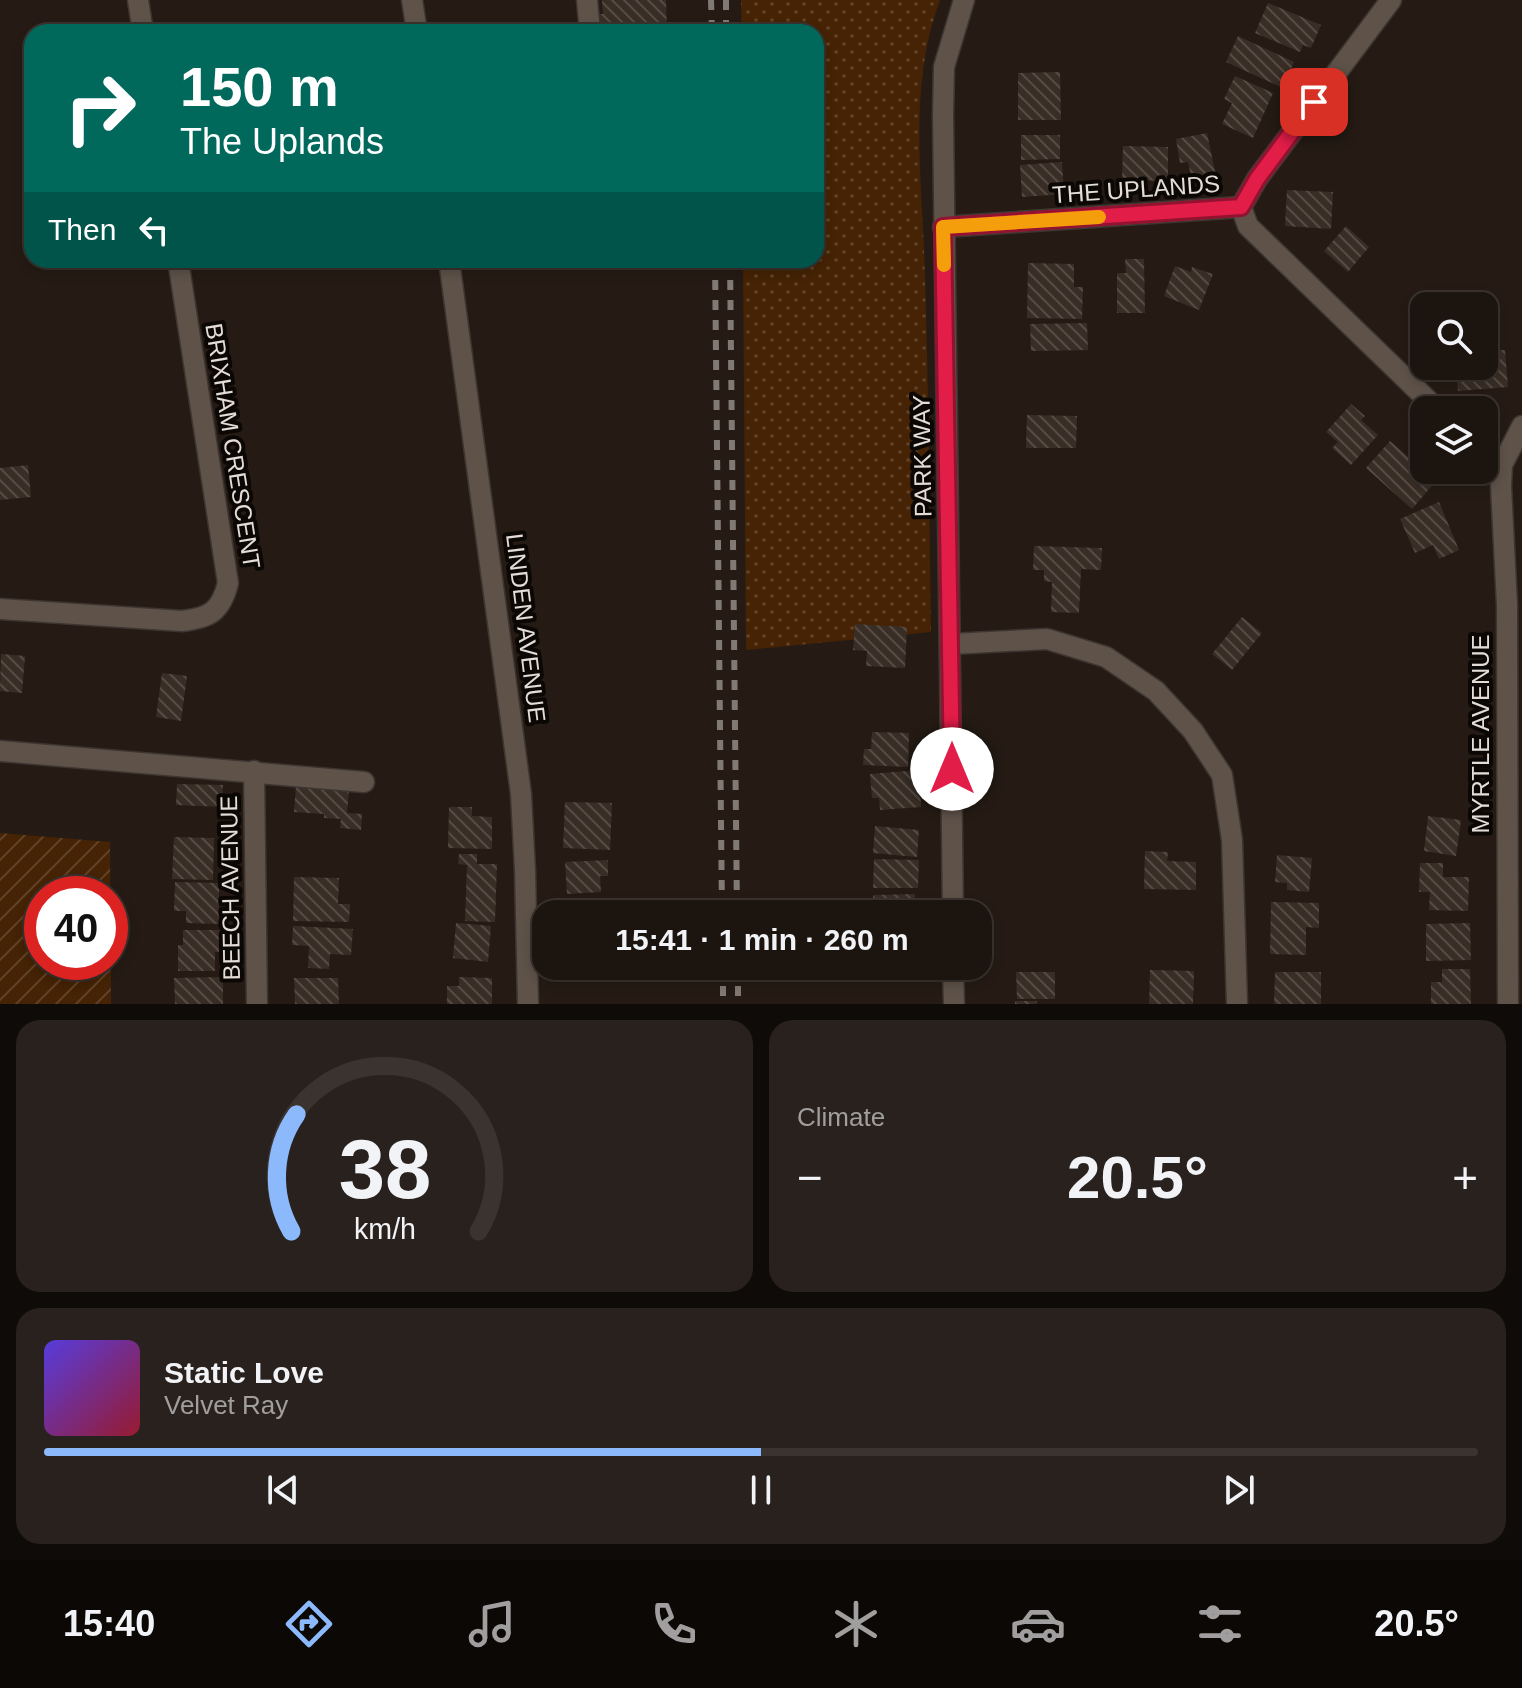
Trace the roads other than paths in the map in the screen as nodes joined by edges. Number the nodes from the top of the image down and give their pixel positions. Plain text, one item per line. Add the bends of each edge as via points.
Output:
1 (138, 0) edge
2 (412, 0) edge
3 (587, 0) edge
4 (964, 0) edge
5 (1391, 0) edge
6 (142, 24) edge
7 (416, 24) edge
8 (589, 24) edge
9 (1241, 207) junction
10 (943, 227) junction
11 (179, 268) edge
12 (450, 268) edge
13 (1424, 396) edge
14 (1522, 426) edge
15 (1498, 462) edge
16 (1502, 465) junction
17 (1501, 486) junction
18 (1522, 499) edge
19 (0, 609) edge
20 (951, 644) junction
21 (0, 751) edge
22 (254, 771) junction
23 (364, 782) dead end
24 (953, 900) edge
25 (953, 980) edge
26 (257, 1004) edge
27 (528, 1004) edge
28 (954, 1004) edge
29 (1237, 1004) edge
30 (1508, 1004) edge

1 - 6 street
2 - 7 street
3 - 8 street
4 - 10 street, PARK WAY via 944,67
5 - 9 street
9 - 10 street, THE UPLANDS
9 - 13 street, THE UPLANDS via 1248,226
10 - 20 street, PARK WAY
11 - 19 street, BRIXHAM CRESCENT via 228,583 224,601 204,619 182,621
12 - 27 street, LINDEN AVENUE via 521,794
14 - 16 street
15 - 16 street
16 - 17 street, MYRTLE AVENUE
17 - 18 street
17 - 30 street, MYRTLE AVENUE via 1507,605
20 - 24 street, PARK WAY
20 - 29 street via 1047,639 1106,657 1156,691 1193,731 1222,775 1232,840
21 - 22 street
22 - 23 street
22 - 26 street, BEECH AVENUE
25 - 28 street

